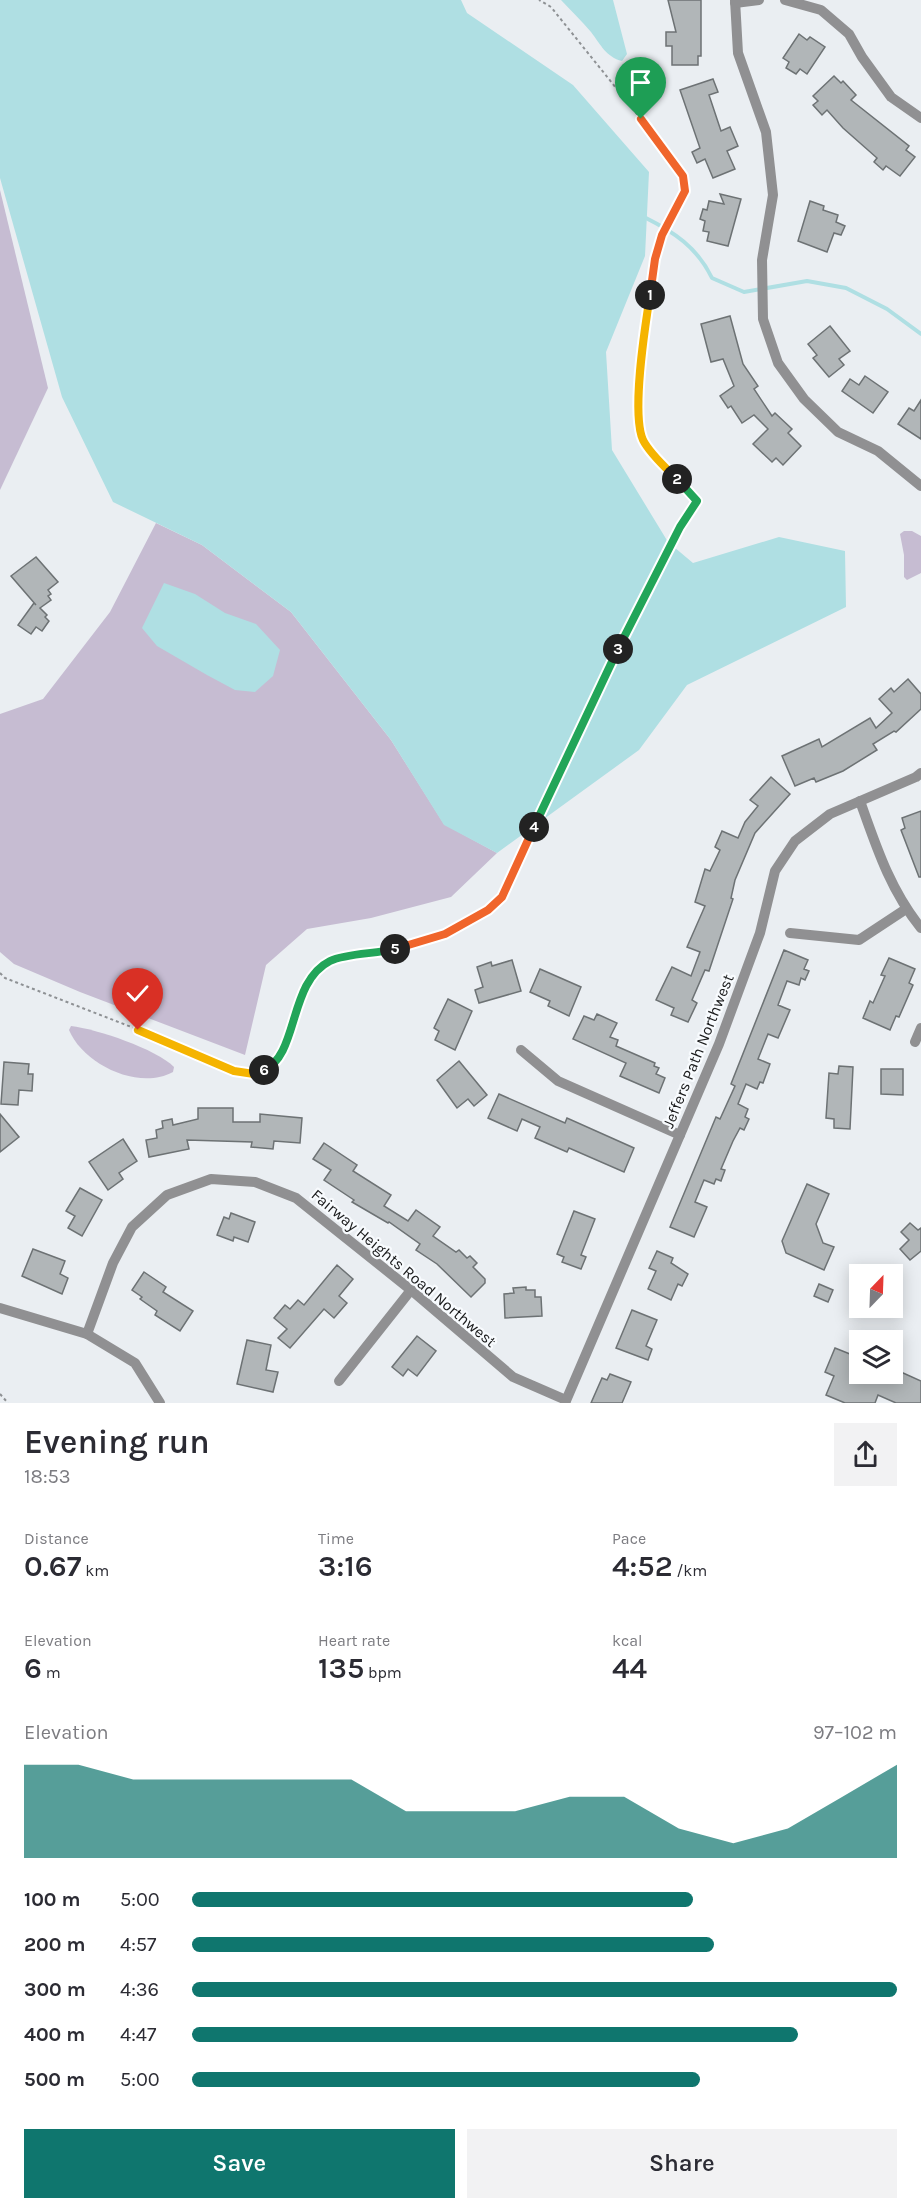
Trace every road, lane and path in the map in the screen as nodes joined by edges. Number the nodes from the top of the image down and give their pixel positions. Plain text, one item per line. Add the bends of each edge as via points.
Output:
1 (539, 0) edge
2 (759, 0) edge
3 (785, 0) edge
4 (735, 1) edge
5 (921, 118) edge
6 (921, 486) edge
7 (921, 773) edge
8 (860, 801) junction
9 (906, 909) junction
10 (921, 928) edge
11 (790, 933) dead end
12 (0, 973) edge
13 (921, 1028) edge
14 (915, 1042) dead end
15 (521, 1050) dead end
16 (680, 1135) junction
17 (411, 1290) junction
18 (0, 1308) edge
19 (87, 1334) junction
20 (339, 1382) dead end
21 (0, 1395) edge
22 (565, 1402) edge
23 (8, 1403) edge
24 (160, 1403) edge

1 - 12 path via 551,7 683,176 685,191 662,235 655,259 640,370 639,426 644,442 697,501 627,631 502,897 488,910 445,934 388,951 332,960 311,975 282,1052 269,1067 254,1074 234,1071
2 - 4 street
3 - 5 street via 821,10 849,34 891,97
4 - 6 street via 738,53 766,132 773,195 762,260 763,319 778,363 804,399 838,432 878,451
7 - 8 street, Jeffers Path Northwest
8 - 9 street via 883,866
8 - 16 street, Jeffers Path Northwest via 830,814 795,841 775,871 760,933 720,1044
9 - 10 street
9 - 11 street via 859,940
13 - 14 street
15 - 16 street via 558,1081
16 - 22 street, Jeffers Path Northwest
17 - 19 street, Fairway Heights Road Northwest via 296,1198 255,1182 211,1179 167,1195 132,1227 113,1263
17 - 20 street
17 - 22 street, Fairway Heights Road Northwest via 513,1377
18 - 19 street
19 - 24 street via 135,1363
21 - 23 path

